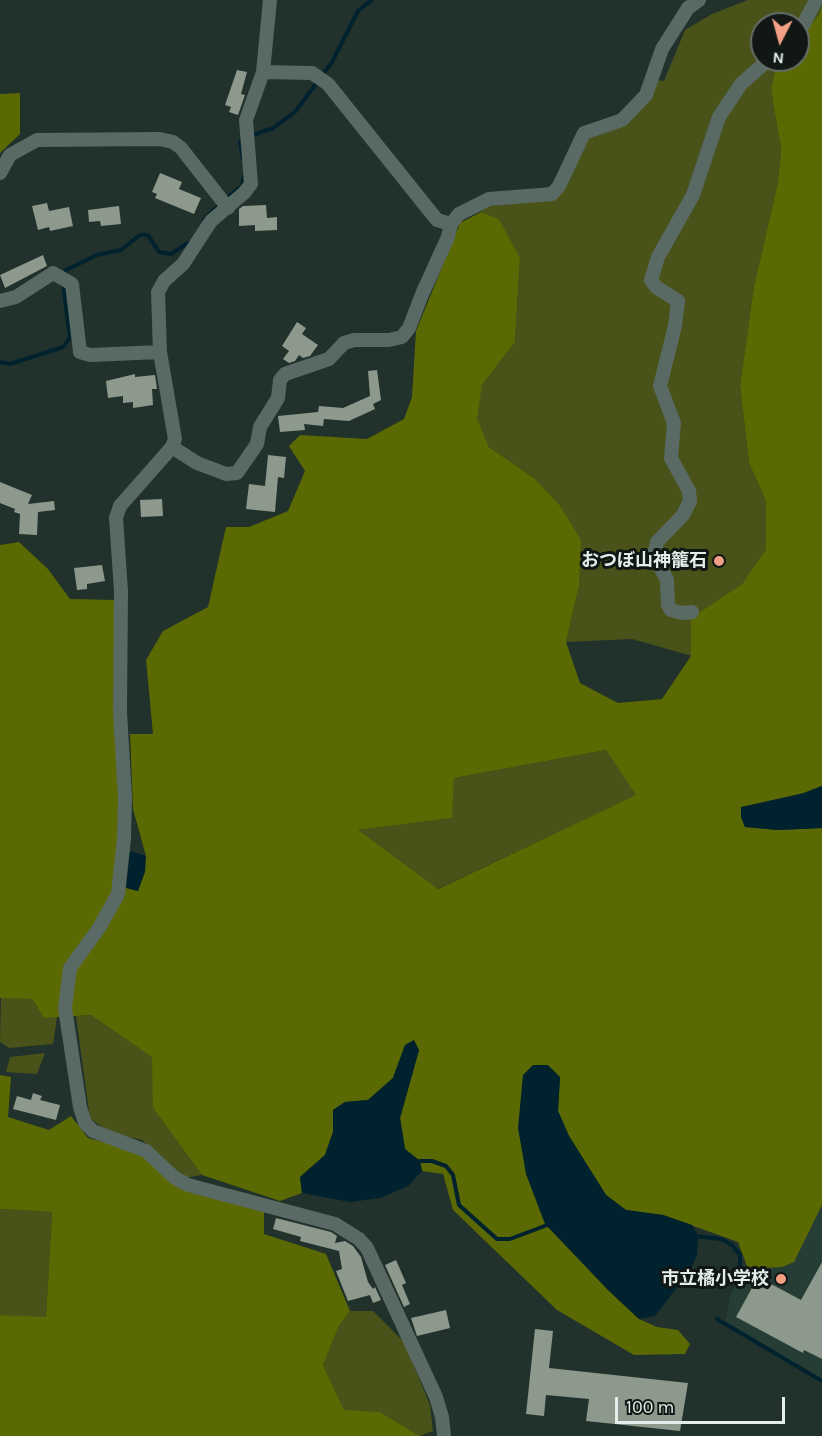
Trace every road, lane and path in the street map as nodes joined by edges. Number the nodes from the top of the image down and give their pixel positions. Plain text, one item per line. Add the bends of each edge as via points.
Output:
1 (270, 0) edge
2 (699, 0) edge
3 (263, 72) junction
4 (754, 72) edge
5 (0, 173) edge
6 (223, 203) junction
7 (451, 224) junction
8 (0, 301) edge
9 (160, 352) junction
10 (172, 447) junction
11 (692, 612) dead end
12 (444, 1436) edge

1 - 3 street
2 - 7 street via 688,8 662,50 646,95 622,120 584,133 552,194 489,199 459,214
3 - 6 street via 245,128 251,184 244,194
3 - 7 street via 312,74 328,84 437,220
4 - 11 street via 741,84 719,117 693,195 658,257 651,280 678,301 660,386 674,423 671,458 689,491 690,501 683,515 657,542 654,555 668,580 671,610
5 - 6 street via 10,155 37,140 160,139 181,148
6 - 9 street via 183,264 158,292
7 - 10 street via 402,337 344,343 329,358 285,374 280,380 278,398 260,427 257,444 237,473 226,474
8 - 9 street via 16,297 53,273 72,284 80,352
9 - 10 street via 175,431
10 - 12 street via 120,506 116,518 121,591 124,838 115,901 75,958 66,988 65,1008 84,1123 93,1131 137,1146 188,1185 335,1224 359,1239 436,1397

